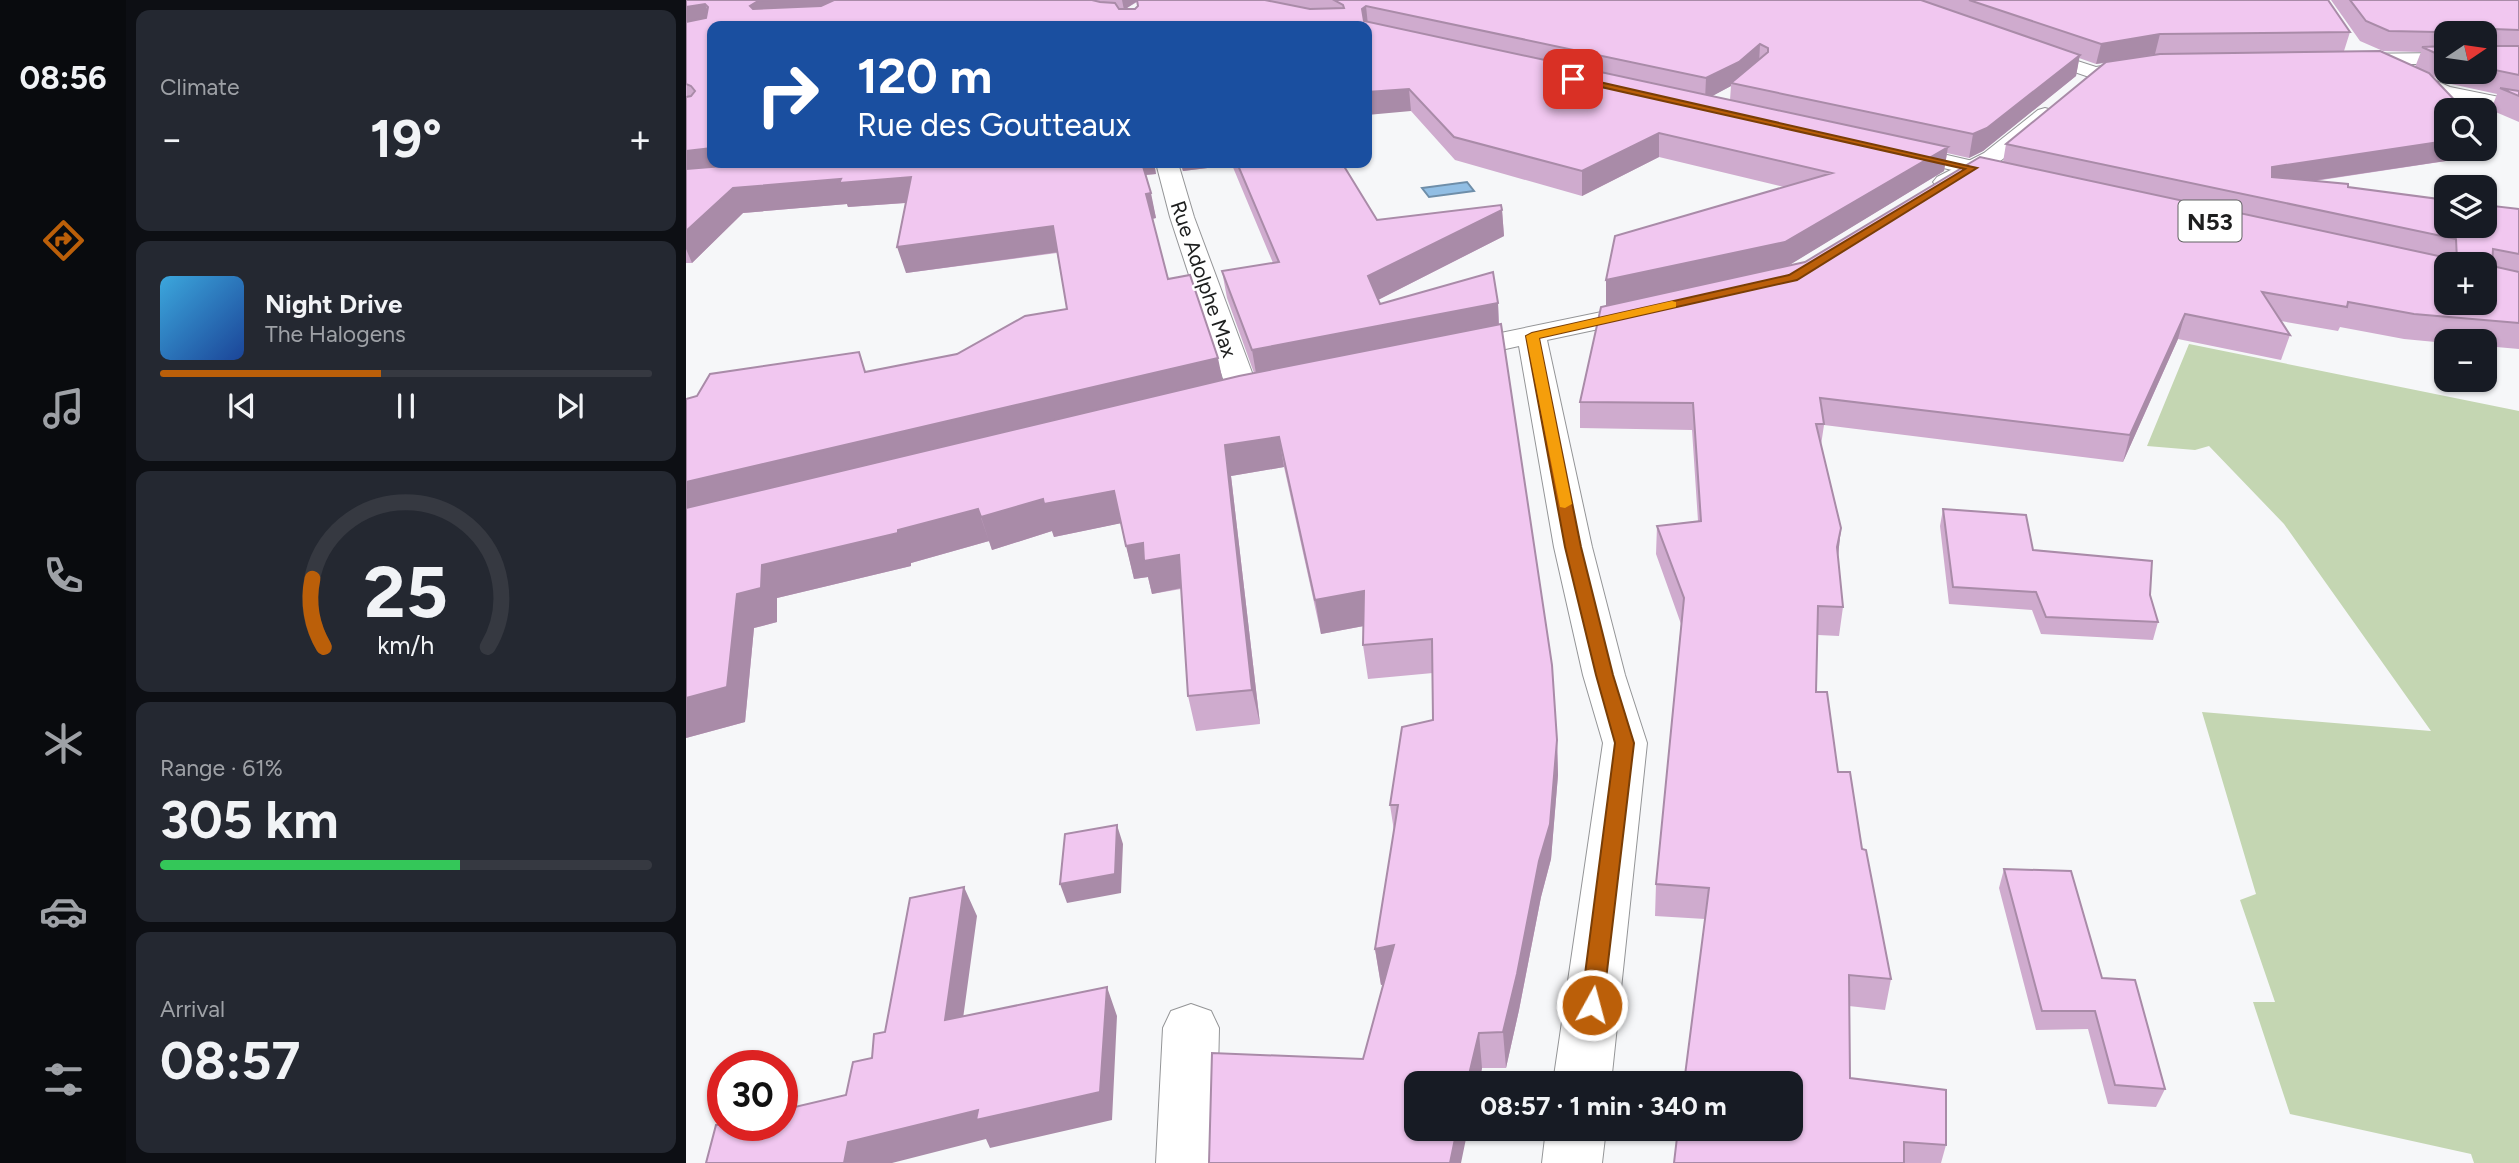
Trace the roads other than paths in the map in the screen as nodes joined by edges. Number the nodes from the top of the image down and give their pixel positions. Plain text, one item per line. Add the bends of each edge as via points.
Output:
1 (2346, 38) edge
2 (2011, 44) edge
3 (2376, 59) junction
4 (2434, 59) edge
5 (2321, 60) edge
6 (2169, 63) edge
7 (2095, 73) junction
8 (2519, 107) edge
9 (1881, 147) edge
10 (1168, 168) edge
11 (1973, 168) junction
12 (2042, 183) edge
13 (1920, 198) edge
14 (1676, 304) edge
15 (1532, 336) junction
16 (1428, 357) edge
17 (1244, 395) edge
18 (1191, 1028) dead end
19 (1584, 1071) edge
20 (1575, 1141) edge
21 (1186, 1163) edge
22 (1572, 1163) edge

1 - 3 street via 2352,47
2 - 7 street
3 - 4 street
3 - 5 street
3 - 8 street via 2444,92
6 - 7 street
7 - 11 street via 1992,158
9 - 11 street
10 - 17 street, Rue Adolphe Max
11 - 12 street
11 - 13 street
14 - 15 street
15 - 16 street
15 - 19 street via 1573,547 1625,743
18 - 21 street
20 - 22 street

